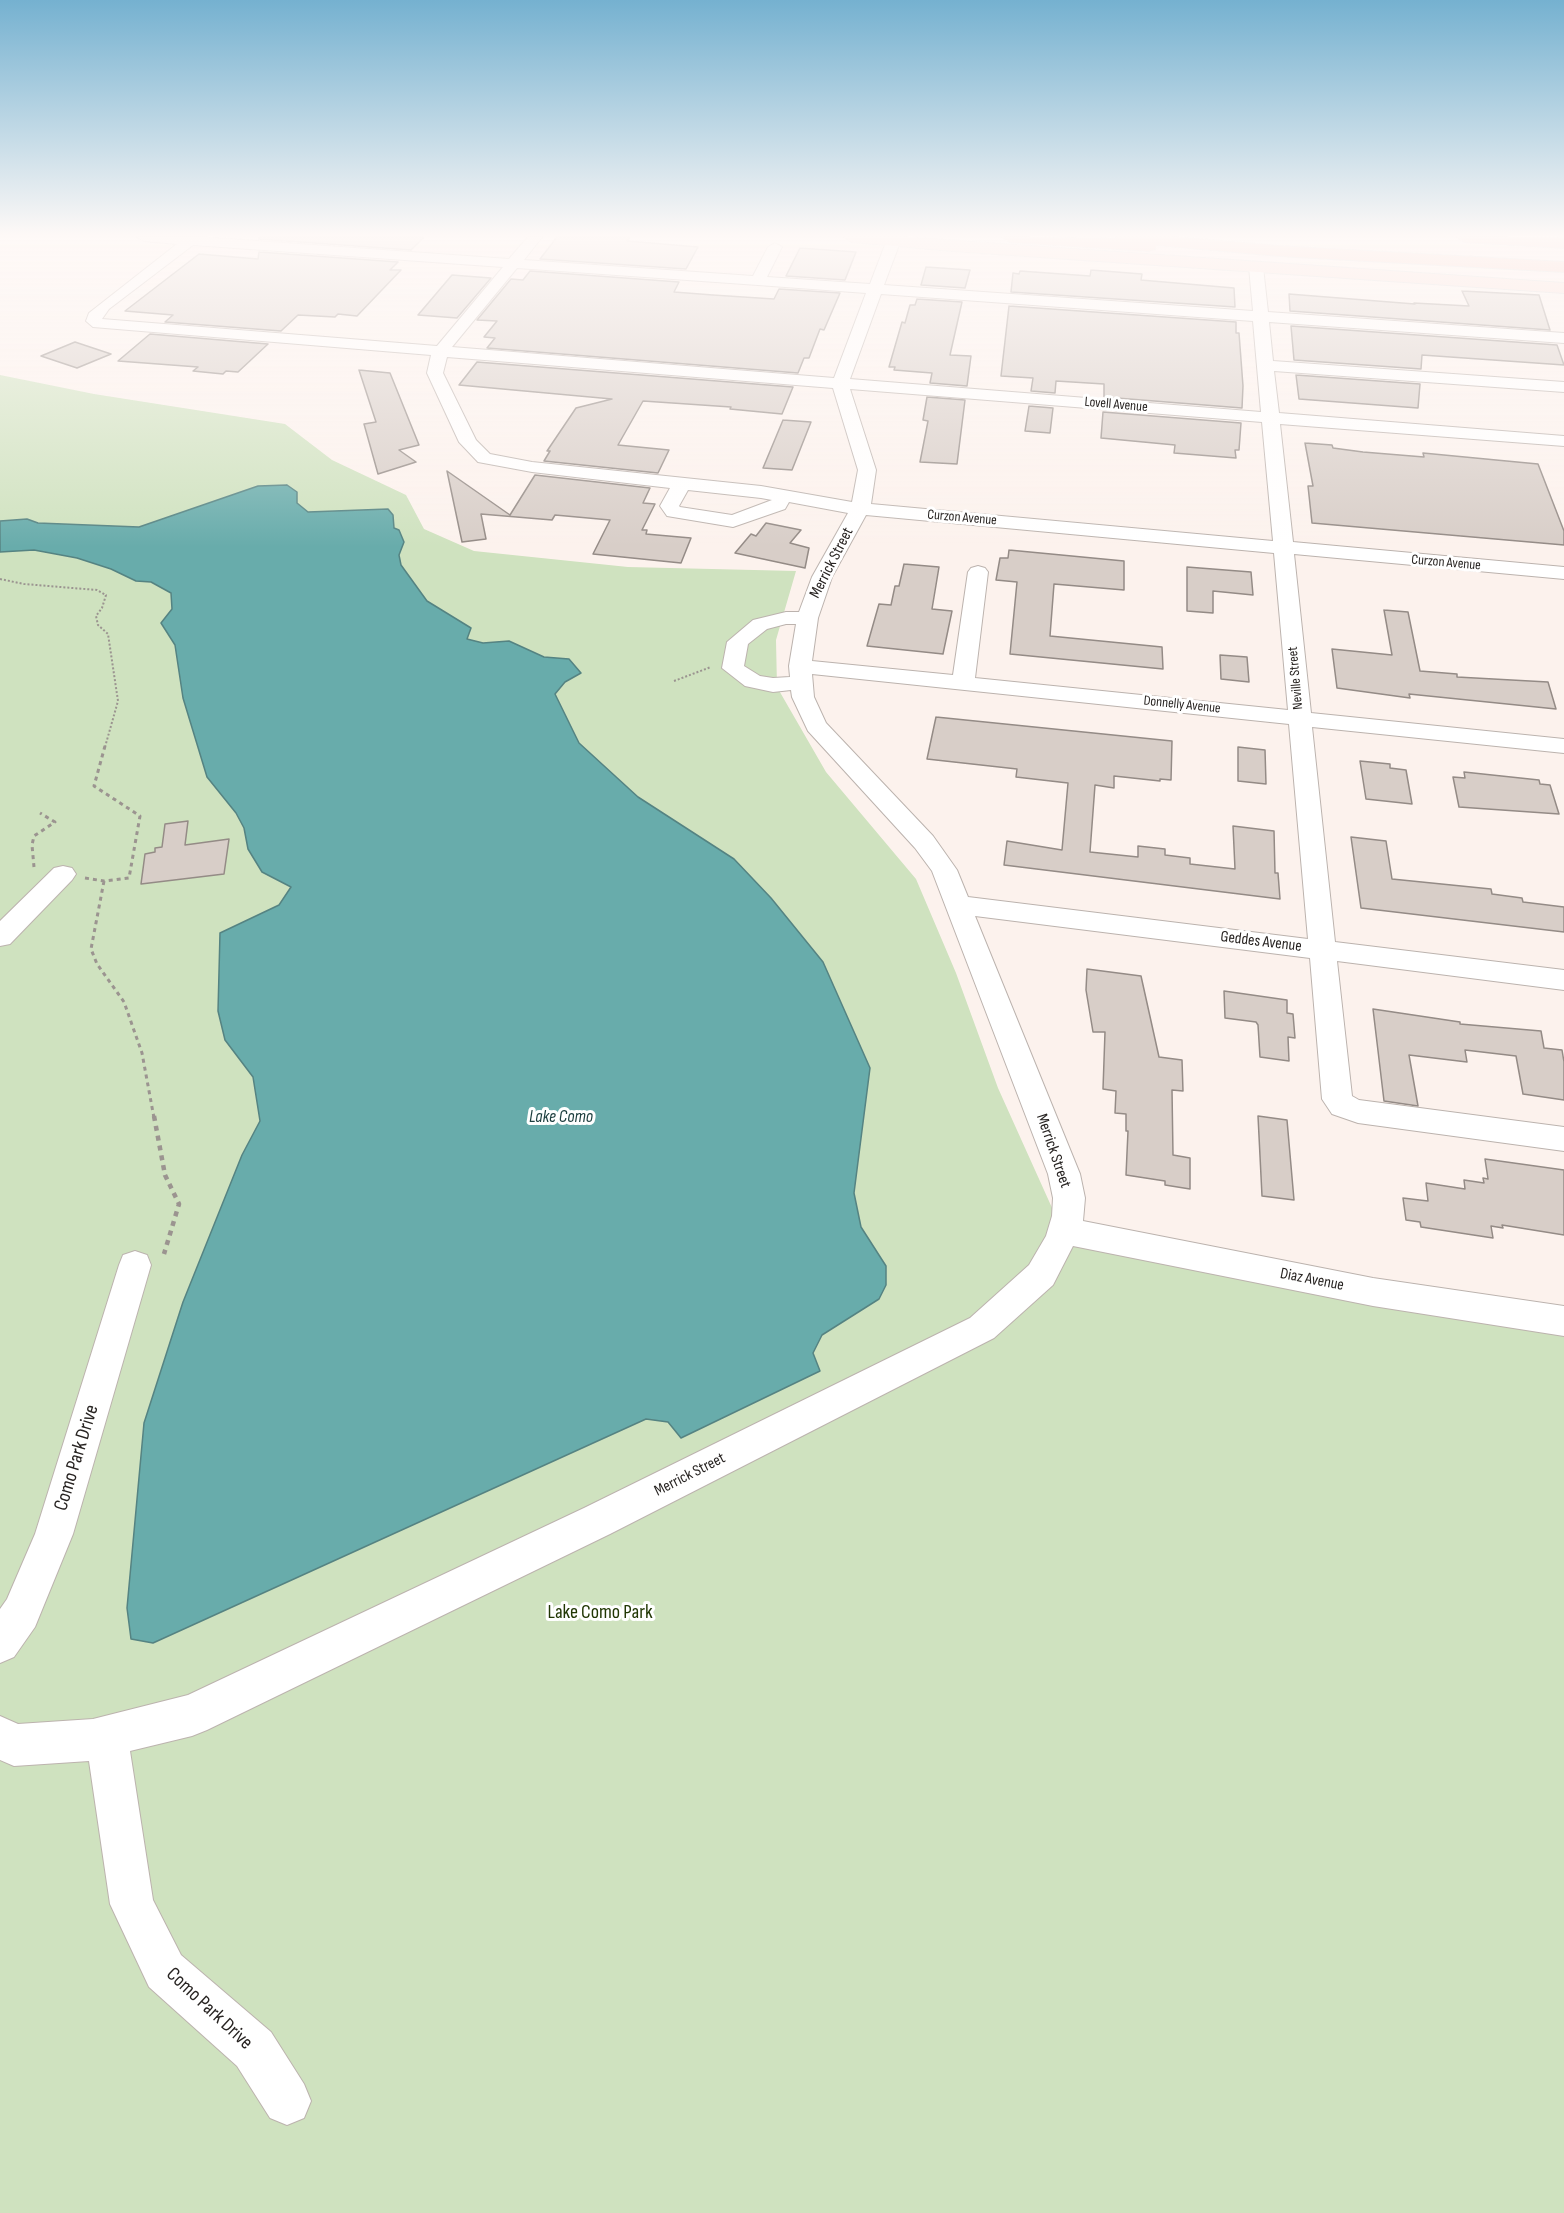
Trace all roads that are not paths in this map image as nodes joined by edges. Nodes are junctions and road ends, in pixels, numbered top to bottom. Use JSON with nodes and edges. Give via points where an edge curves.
{"nodes":[{"id":1,"x":305,"y":340,"type":"edge"},
{"id":2,"x":450,"y":340,"type":"edge"},
{"id":3,"x":856,"y":340,"type":"edge"},
{"id":4,"x":1263,"y":340,"type":"edge"},
{"id":5,"x":441,"y":351,"type":"junction"},
{"id":6,"x":1266,"y":365,"type":"junction"},
{"id":7,"x":840,"y":383,"type":"junction"},
{"id":8,"x":1564,"y":387,"type":"edge"},
{"id":9,"x":1271,"y":417,"type":"junction"},
{"id":10,"x":1564,"y":441,"type":"edge"},
{"id":11,"x":682,"y":484,"type":"junction"},
{"id":12,"x":784,"y":496,"type":"junction"},
{"id":13,"x":860,"y":509,"type":"junction"},
{"id":14,"x":1284,"y":548,"type":"junction"},
{"id":15,"x":978,"y":572,"type":"dead end"},
{"id":16,"x":1564,"y":573,"type":"edge"},
{"id":17,"x":807,"y":618,"type":"junction"},
{"id":18,"x":801,"y":674,"type":"junction"},
{"id":19,"x":963,"y":682,"type":"junction"},
{"id":20,"x":1300,"y":717,"type":"junction"},
{"id":21,"x":1564,"y":746,"type":"edge"},
{"id":22,"x":63,"y":874,"type":"dead end"},
{"id":23,"x":958,"y":905,"type":"junction"},
{"id":24,"x":0,"y":937,"type":"edge"},
{"id":25,"x":1322,"y":950,"type":"junction"},
{"id":26,"x":1564,"y":980,"type":"edge"},
{"id":27,"x":1564,"y":1139,"type":"edge"},
{"id":28,"x":1062,"y":1230,"type":"junction"},
{"id":29,"x":149,"y":1260,"type":"road end"},
{"id":30,"x":1564,"y":1321,"type":"edge"},
{"id":31,"x":0,"y":1643,"type":"edge"},
{"id":32,"x":0,"y":1737,"type":"edge"},
{"id":33,"x":106,"y":1737,"type":"junction"},
{"id":34,"x":287,"y":2101,"type":"dead end"}],
"edges":[{"from":1,"to":5,"type":"street","name":"Lovell Avenue"},
{"from":2,"to":5,"type":"street"},
{"from":3,"to":7,"type":"street"},
{"from":4,"to":6,"type":"street","name":"Neville Street"},
{"from":5,"to":7,"type":"street","name":"Lovell Avenue"},
{"from":5,"to":11,"type":"street","name":"Curzon Avenue","via":[[435,373],[468,442],[484,458]]},
{"from":6,"to":8,"type":"street"},
{"from":6,"to":9,"type":"street","name":"Neville Street"},
{"from":7,"to":9,"type":"street","name":"Lovell Avenue"},
{"from":7,"to":13,"type":"street","name":"Merrick Street","via":[[867,470]]},
{"from":9,"to":10,"type":"street","name":"Lovell Avenue"},
{"from":9,"to":14,"type":"street","name":"Neville Street"},
{"from":11,"to":12,"type":"street","name":"Curzon Avenue"},
{"from":11,"to":12,"type":"street","via":[[669,506],[674,512],[733,521],[778,505]]},
{"from":12,"to":13,"type":"street","name":"Curzon Avenue"},
{"from":13,"to":14,"type":"street","name":"Curzon Avenue"},
{"from":13,"to":17,"type":"street","name":"Merrick Street","via":[[822,577]]},
{"from":14,"to":16,"type":"street","name":"Curzon Avenue"},
{"from":14,"to":20,"type":"street","name":"Neville Street"},
{"from":15,"to":19,"type":"street"},
{"from":17,"to":18,"type":"street","name":"Merrick Street"},
{"from":17,"to":18,"type":"street","via":[[760,624],[738,642],[734,668],[753,681],[773,685]]},
{"from":18,"to":19,"type":"street","name":"Donnelly Avenue"},
{"from":18,"to":23,"type":"street","name":"Merrick Street","via":[[803,697],[816,726],[924,842],[944,870]]},
{"from":19,"to":20,"type":"street","name":"Donnelly Avenue"},
{"from":20,"to":21,"type":"street","name":"Donnelly Avenue"},
{"from":20,"to":25,"type":"street","name":"Neville Street"},
{"from":22,"to":24,"type":"street"},
{"from":23,"to":25,"type":"street","name":"Geddes Avenue"},
{"from":23,"to":28,"type":"street","name":"Merrick Street","via":[[1064,1174],[1069,1198]]},
{"from":25,"to":26,"type":"street","name":"Geddes Avenue"},
{"from":25,"to":27,"type":"street","name":"Neville Street","via":[[1337,1099],[1343,1106]]},
{"from":28,"to":30,"type":"street","name":"Diaz Avenue","via":[[1373,1292]]},
{"from":28,"to":33,"type":"street","name":"Merrick Street","via":[[1041,1275],[982,1328],[597,1521],[192,1715]]},
{"from":29,"to":31,"type":"street","name":"Como Park Drive","via":[[54,1534],[21,1613]]},
{"from":32,"to":33,"type":"street","name":"Merrick Street","via":[[14,1745]]},
{"from":33,"to":34,"type":"street","name":"Como Park Drive","via":[[132,1904],[165,1971],[254,2049]]}]}
